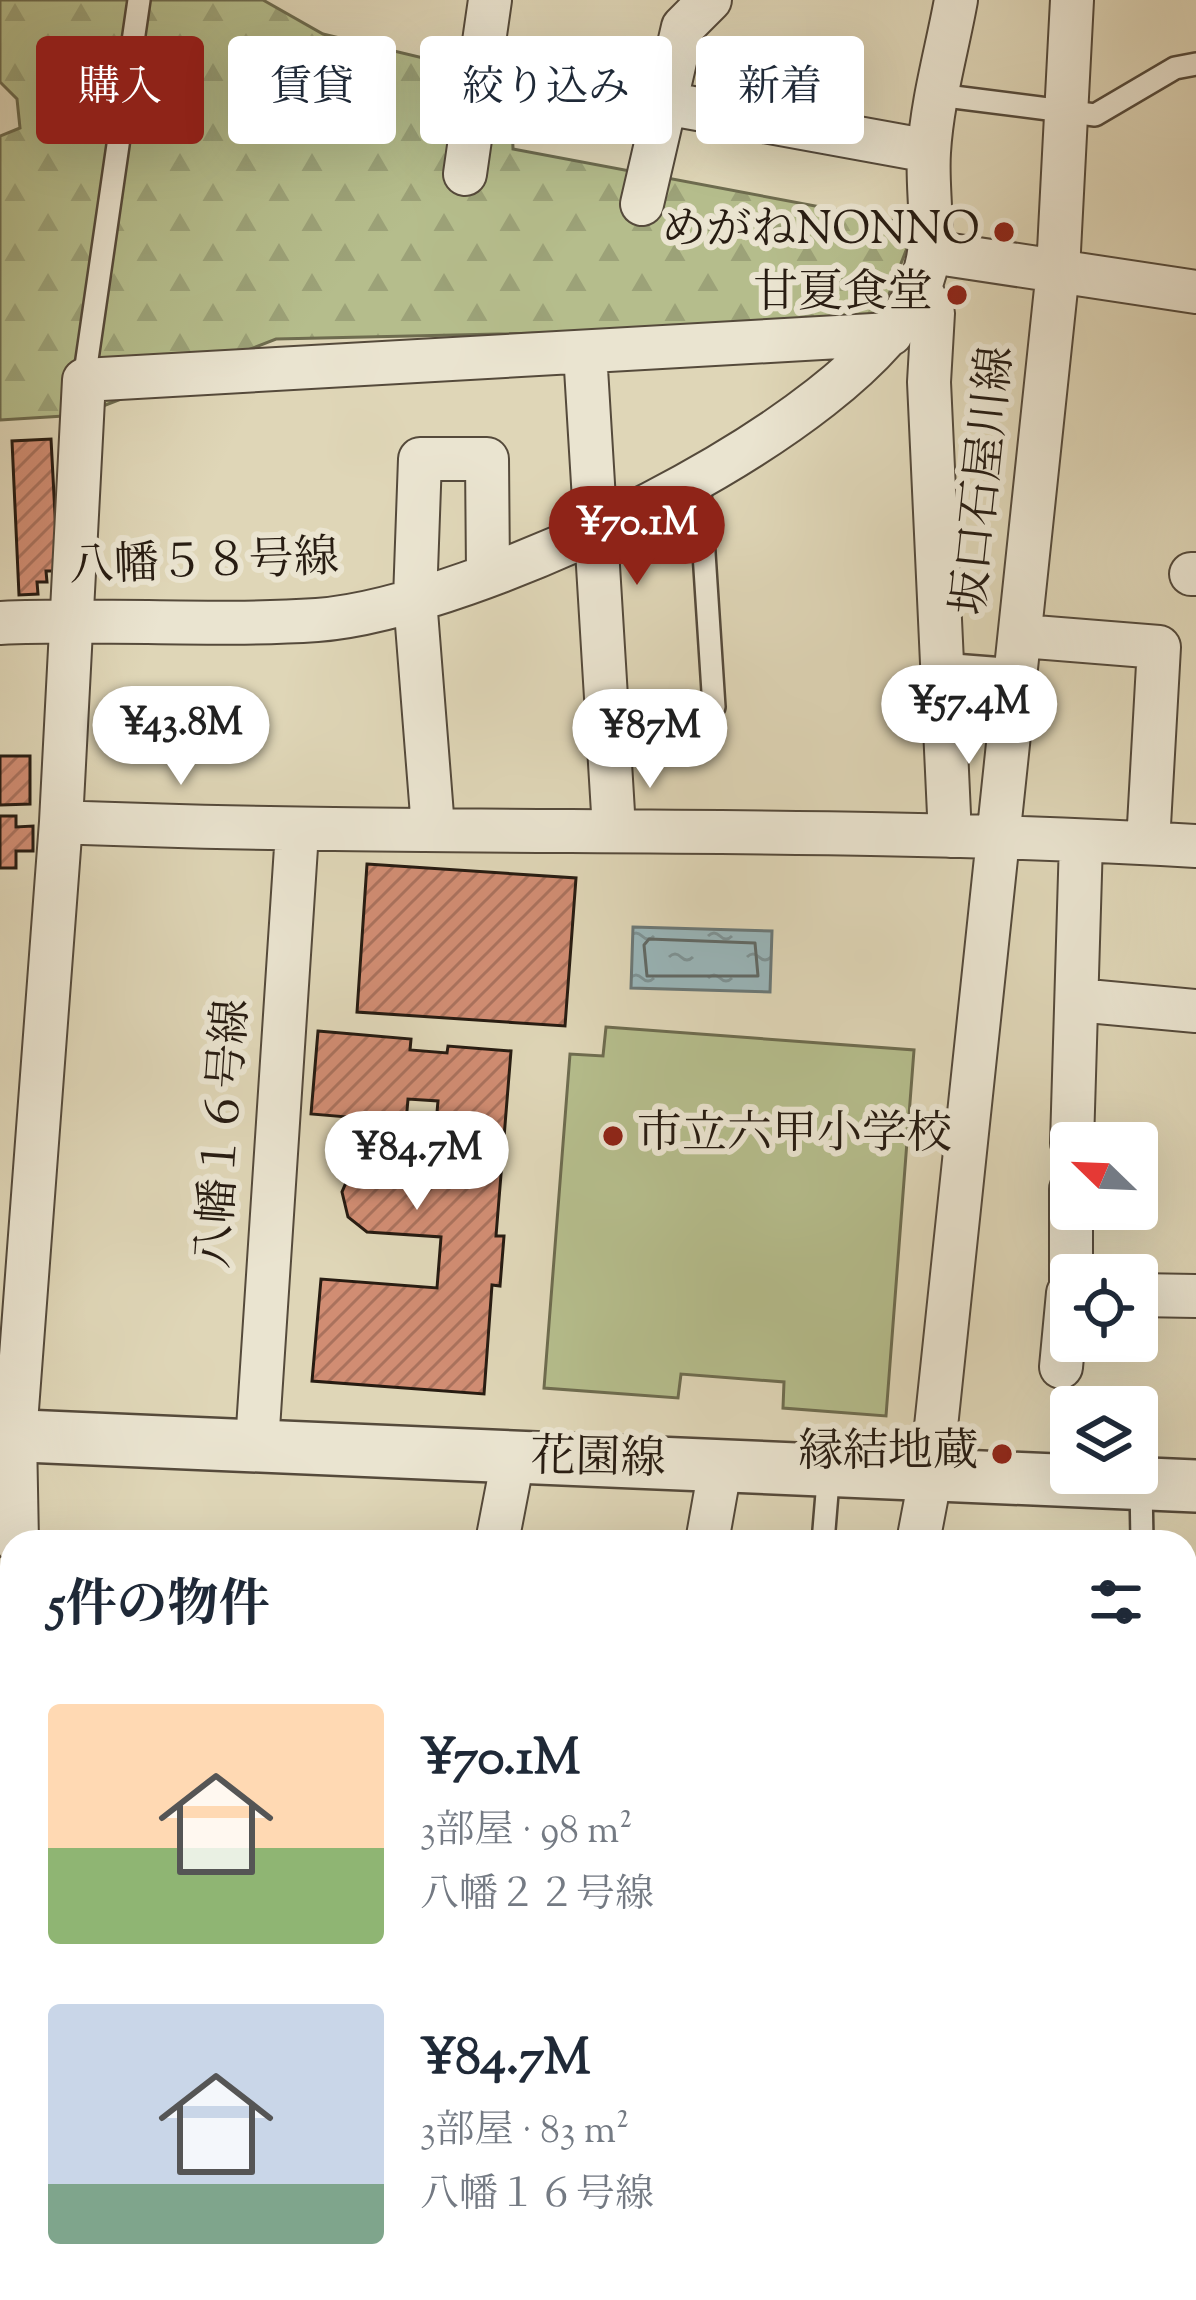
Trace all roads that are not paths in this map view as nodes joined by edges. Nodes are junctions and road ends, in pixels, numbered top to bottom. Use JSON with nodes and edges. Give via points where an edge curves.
{"nodes":[{"id":1,"x":139,"y":0,"type":"edge"},
{"id":2,"x":490,"y":0,"type":"edge"},
{"id":3,"x":710,"y":0,"type":"edge"},
{"id":4,"x":956,"y":0,"type":"edge"},
{"id":5,"x":1072,"y":0,"type":"edge"},
{"id":6,"x":1196,"y":64,"type":"edge"},
{"id":7,"x":672,"y":74,"type":"edge"},
{"id":8,"x":938,"y":94,"type":"junction"},
{"id":9,"x":672,"y":105,"type":"edge"},
{"id":10,"x":1064,"y":112,"type":"junction"},
{"id":11,"x":656,"y":144,"type":"edge"},
{"id":12,"x":929,"y":151,"type":"junction"},
{"id":13,"x":465,"y":174,"type":"dead end"},
{"id":14,"x":642,"y":204,"type":"dead end"},
{"id":15,"x":925,"y":270,"type":"junction"},
{"id":16,"x":1058,"y":270,"type":"junction"},
{"id":17,"x":1196,"y":292,"type":"edge"},
{"id":18,"x":891,"y":334,"type":"junction"},
{"id":19,"x":585,"y":352,"type":"junction"},
{"id":20,"x":84,"y":380,"type":"junction"},
{"id":21,"x":700,"y":476,"type":"junction"},
{"id":22,"x":595,"y":536,"type":"junction"},
{"id":23,"x":488,"y":572,"type":"junction"},
{"id":24,"x":415,"y":599,"type":"junction"},
{"id":25,"x":71,"y":620,"type":"junction"},
{"id":26,"x":0,"y":623,"type":"edge"},
{"id":27,"x":1020,"y":653,"type":"junction"},
{"id":28,"x":941,"y":664,"type":"junction"},
{"id":29,"x":714,"y":707,"type":"dead end"},
{"id":30,"x":61,"y":822,"type":"junction"},
{"id":31,"x":434,"y":828,"type":"junction"},
{"id":32,"x":614,"y":830,"type":"junction"},
{"id":33,"x":297,"y":832,"type":"junction"},
{"id":34,"x":950,"y":836,"type":"junction"},
{"id":35,"x":1002,"y":838,"type":"junction"},
{"id":36,"x":1081,"y":841,"type":"junction"},
{"id":37,"x":1148,"y":843,"type":"junction"},
{"id":38,"x":1196,"y":846,"type":"edge"},
{"id":39,"x":1077,"y":1000,"type":"junction"},
{"id":40,"x":1196,"y":1011,"type":"edge"},
{"id":41,"x":1073,"y":1122,"type":"edge"},
{"id":42,"x":1158,"y":1295,"type":"edge"},
{"id":43,"x":1196,"y":1296,"type":"edge"},
{"id":44,"x":1062,"y":1362,"type":"edge"},
{"id":45,"x":1061,"y":1367,"type":"dead end"},
{"id":46,"x":8,"y":1436,"type":"edge"},
{"id":47,"x":257,"y":1444,"type":"junction"},
{"id":48,"x":513,"y":1460,"type":"junction"},
{"id":49,"x":721,"y":1463,"type":"junction"},
{"id":50,"x":829,"y":1468,"type":"junction"},
{"id":51,"x":931,"y":1474,"type":"junction"},
{"id":52,"x":1050,"y":1480,"type":"edge"},
{"id":53,"x":1158,"y":1485,"type":"edge"},
{"id":54,"x":1196,"y":1486,"type":"edge"},
{"id":55,"x":1141,"y":1494,"type":"edge"},
{"id":56,"x":16,"y":1530,"type":"edge"},
{"id":57,"x":498,"y":1530,"type":"edge"},
{"id":58,"x":709,"y":1530,"type":"edge"},
{"id":59,"x":824,"y":1530,"type":"edge"},
{"id":60,"x":920,"y":1530,"type":"edge"},
{"id":61,"x":1142,"y":1530,"type":"edge"}],
"edges":[{"from":1,"to":20,"type":"lane"},
{"from":2,"to":13,"type":"street"},
{"from":3,"to":7,"type":"street","via":[[683,27]]},
{"from":4,"to":8,"type":"street"},
{"from":5,"to":10,"type":"street","name":"坂口石屋川線"},
{"from":6,"to":10,"type":"lane","via":[[1175,68],[1095,116]]},
{"from":8,"to":10,"type":"lane"},
{"from":8,"to":12,"type":"street"},
{"from":9,"to":12,"type":"street"},
{"from":10,"to":16,"type":"street","name":"坂口石屋川線"},
{"from":11,"to":14,"type":"street"},
{"from":12,"to":15,"type":"street"},
{"from":15,"to":16,"type":"street"},
{"from":15,"to":18,"type":"street","name":"八幡５８号線"},
{"from":15,"to":28,"type":"street","via":[[933,313]]},
{"from":16,"to":17,"type":"street"},
{"from":16,"to":27,"type":"street","name":"坂口石屋川線"},
{"from":18,"to":19,"type":"street"},
{"from":18,"to":21,"type":"street","name":"八幡５８号線","via":[[813,406]]},
{"from":19,"to":20,"type":"street"},
{"from":19,"to":22,"type":"street"},
{"from":20,"to":25,"type":"street"},
{"from":21,"to":22,"type":"street","name":"八幡５８号線"},
{"from":21,"to":29,"type":"lane"},
{"from":22,"to":23,"type":"street","name":"八幡５８号線"},
{"from":22,"to":32,"type":"street"},
{"from":23,"to":24,"type":"street","name":"八幡５８号線"},
{"from":23,"to":24,"type":"street","via":[[487,459],[420,459]]},
{"from":24,"to":25,"type":"street","name":"八幡５８号線","via":[[320,620]]},
{"from":24,"to":31,"type":"street"},
{"from":25,"to":26,"type":"street","name":"八幡５８号線"},
{"from":25,"to":30,"type":"street"},
{"from":27,"to":28,"type":"lane"},
{"from":27,"to":35,"type":"street","name":"坂口石屋川線"},
{"from":27,"to":37,"type":"street","via":[[1159,647]]},
{"from":28,"to":34,"type":"street"},
{"from":30,"to":33,"type":"street"},
{"from":30,"to":46,"type":"street"},
{"from":31,"to":32,"type":"street"},
{"from":31,"to":33,"type":"street"},
{"from":32,"to":34,"type":"street"},
{"from":33,"to":47,"type":"street","name":"八幡１６号線"},
{"from":34,"to":35,"type":"street"},
{"from":35,"to":36,"type":"street"},
{"from":35,"to":51,"type":"street","name":"坂口石屋川線"},
{"from":36,"to":37,"type":"street"},
{"from":36,"to":39,"type":"street"},
{"from":37,"to":38,"type":"street"},
{"from":39,"to":40,"type":"street"},
{"from":39,"to":41,"type":"street"},
{"from":42,"to":43,"type":"street"},
{"from":44,"to":45,"type":"street"},
{"from":46,"to":47,"type":"street","name":"花園線"},
{"from":46,"to":56,"type":"street"},
{"from":47,"to":48,"type":"street","name":"花園線"},
{"from":48,"to":49,"type":"street","name":"花園線"},
{"from":48,"to":57,"type":"street"},
{"from":49,"to":50,"type":"street","name":"花園線"},
{"from":49,"to":58,"type":"street"},
{"from":50,"to":51,"type":"street","name":"花園線"},
{"from":50,"to":59,"type":"lane"},
{"from":51,"to":52,"type":"street","name":"花園線"},
{"from":51,"to":60,"type":"street","name":"坂口石屋川線"},
{"from":53,"to":54,"type":"street","name":"花園線"},
{"from":55,"to":61,"type":"lane"}]}
